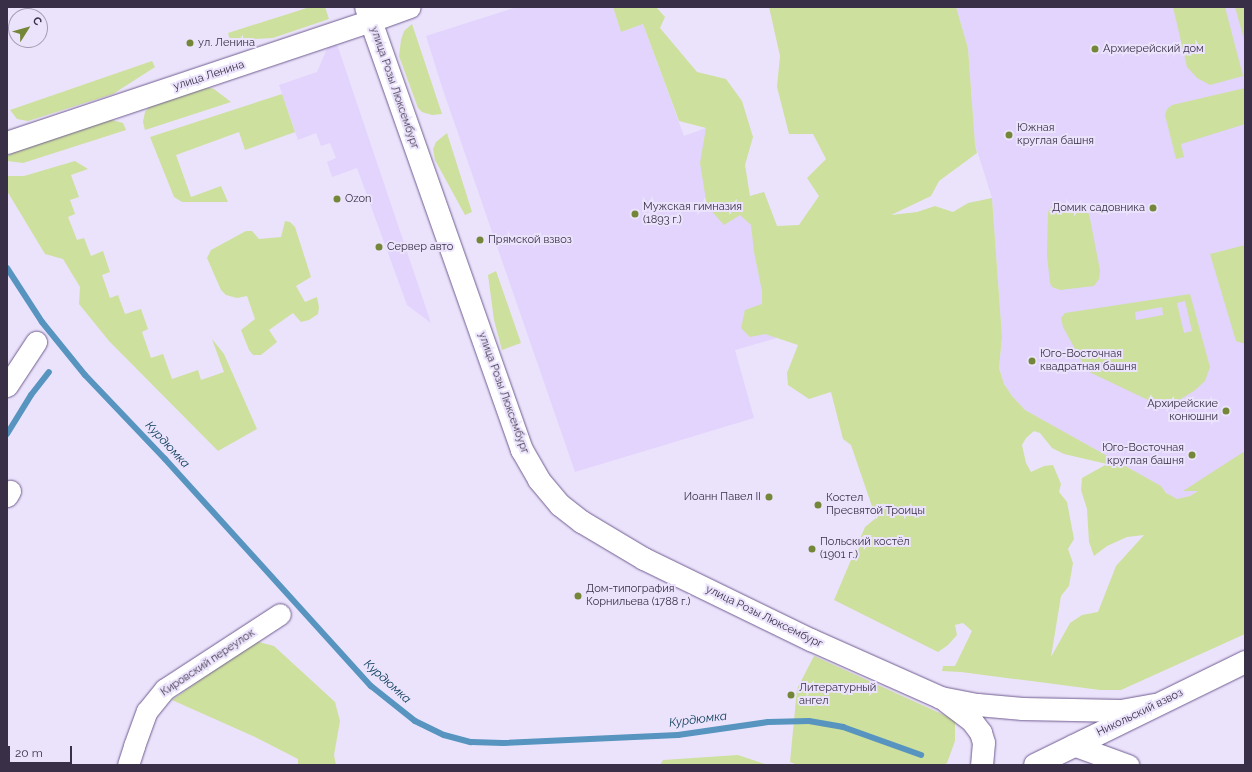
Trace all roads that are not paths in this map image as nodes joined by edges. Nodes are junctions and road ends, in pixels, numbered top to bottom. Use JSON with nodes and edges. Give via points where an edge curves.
{"nodes":[{"id":1,"x":410,"y":7,"type":"edge"},
{"id":2,"x":368,"y":14,"type":"edge"},
{"id":3,"x":7,"y":143,"type":"edge"},
{"id":4,"x":36,"y":342,"type":"dead end"},
{"id":5,"x":7,"y":386,"type":"edge"},
{"id":6,"x":280,"y":614,"type":"dead end"},
{"id":7,"x":1245,"y":662,"type":"edge"},
{"id":8,"x":941,"y":698,"type":"junction"},
{"id":9,"x":1154,"y":705,"type":"junction"},
{"id":10,"x":1073,"y":745,"type":"junction"},
{"id":11,"x":128,"y":765,"type":"edge"},
{"id":12,"x":982,"y":765,"type":"edge"},
{"id":13,"x":1035,"y":765,"type":"edge"},
{"id":14,"x":1128,"y":765,"type":"edge"}],
"edges":[{"from":1,"to":2,"type":"street","name":"улица Ленина"},
{"from":2,"to":3,"type":"main road","name":"улица Ленина"},
{"from":2,"to":8,"type":"main road","name":"улица Розы Люксембург","via":[[496,380],[522,450],[539,480],[560,505],[582,522],[644,559],[811,640]]},
{"from":4,"to":5,"type":"street"},
{"from":6,"to":11,"type":"street","name":"Кировский переулок","via":[[165,689],[147,711]]},
{"from":7,"to":9,"type":"main road","name":"Никольский взвоз"},
{"from":8,"to":9,"type":"main road","name":"улица Розы Люксембург","via":[[1030,710],[1121,711]]},
{"from":8,"to":12,"type":"main road","via":[[964,713],[981,733],[984,743]]},
{"from":9,"to":10,"type":"main road","name":"Никольский взвоз"},
{"from":10,"to":13,"type":"main road","name":"Никольский взвоз"},
{"from":10,"to":14,"type":"street"}]}
